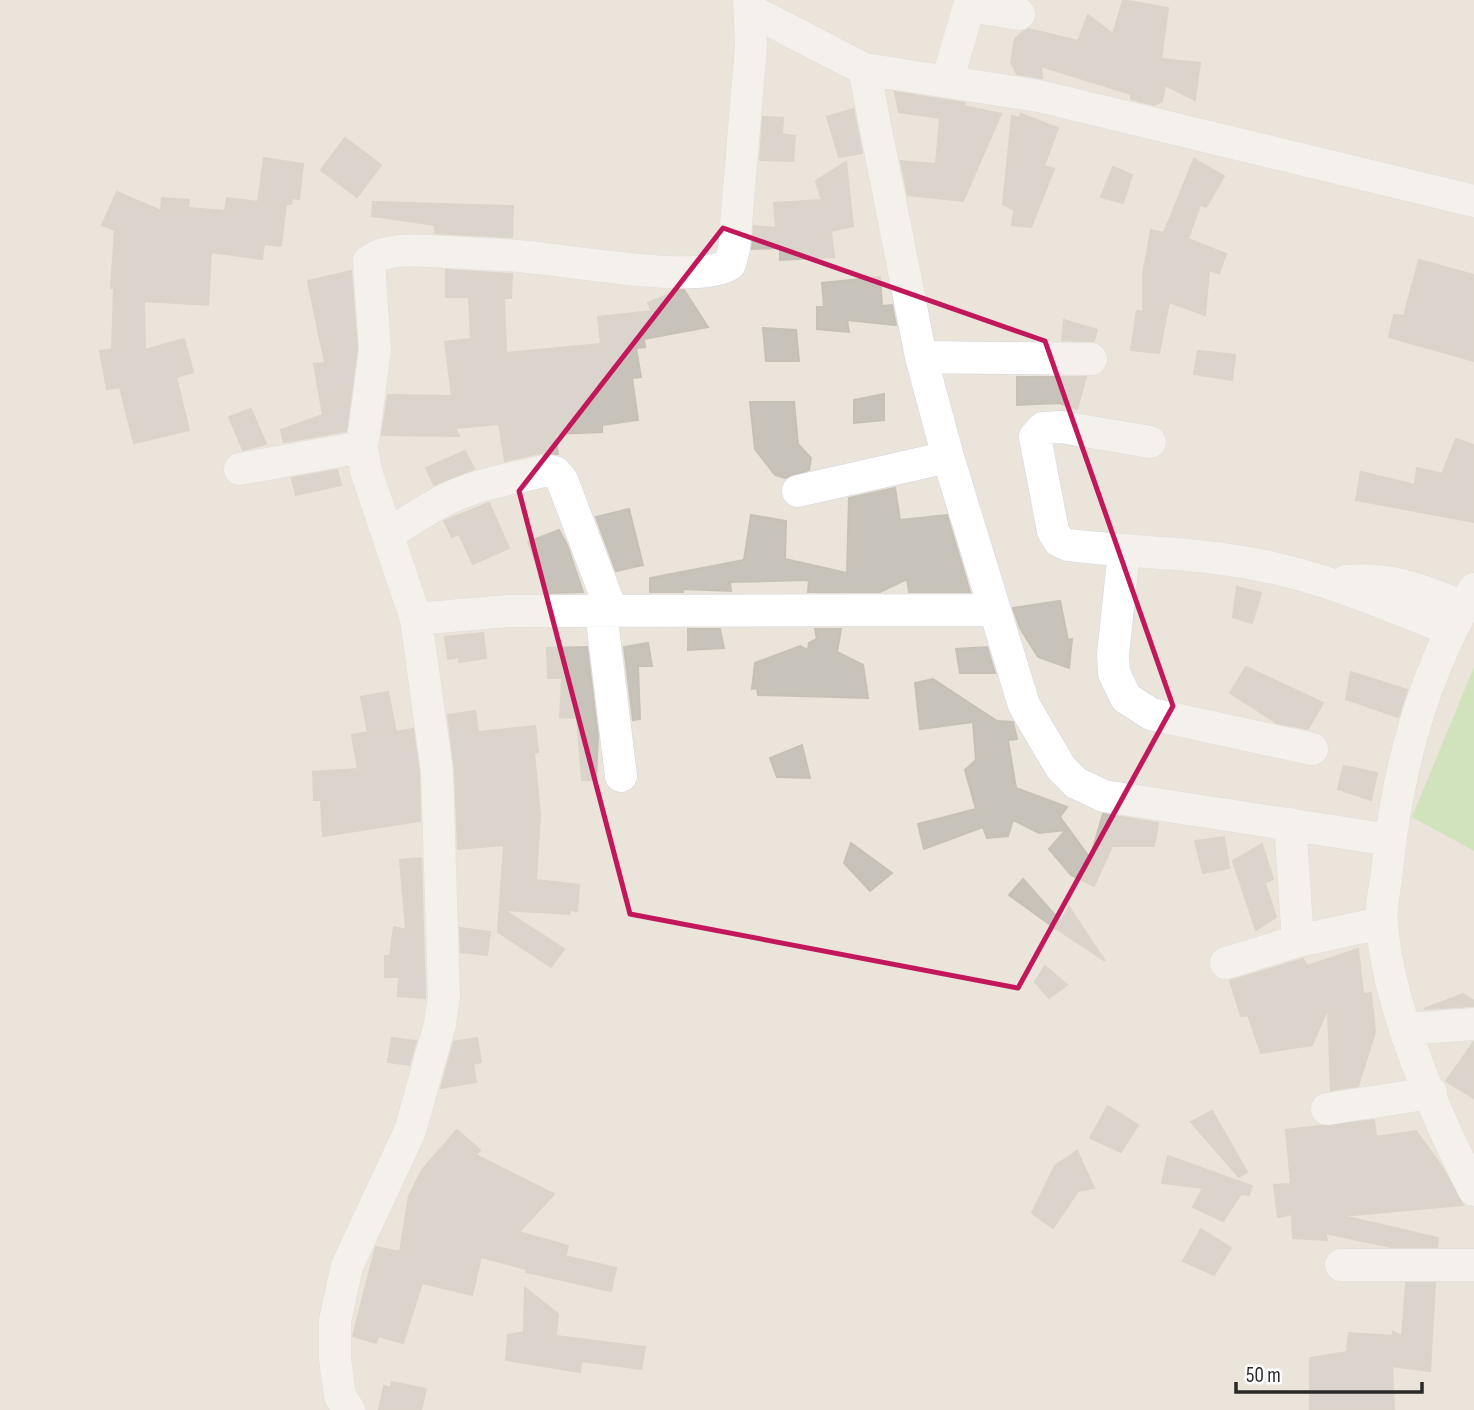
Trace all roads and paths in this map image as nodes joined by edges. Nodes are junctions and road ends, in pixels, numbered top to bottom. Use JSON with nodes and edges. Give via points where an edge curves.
{"nodes":[{"id":1,"x":751,"y":5,"type":"edge"},
{"id":2,"x":1019,"y":14,"type":"dead end"},
{"id":3,"x":864,"y":69,"type":"junction"},
{"id":4,"x":947,"y":82,"type":"junction"},
{"id":5,"x":1474,"y":201,"type":"edge"},
{"id":6,"x":920,"y":357,"type":"junction"},
{"id":7,"x":1091,"y":359,"type":"dead end"},
{"id":8,"x":1150,"y":442,"type":"dead end"},
{"id":9,"x":362,"y":447,"type":"junction"},
{"id":10,"x":948,"y":457,"type":"junction"},
{"id":11,"x":240,"y":469,"type":"dead end"},
{"id":12,"x":798,"y":491,"type":"dead end"},
{"id":13,"x":389,"y":534,"type":"junction"},
{"id":14,"x":1124,"y":552,"type":"junction"},
{"id":15,"x":1463,"y":608,"type":"edge"},
{"id":16,"x":993,"y":610,"type":"junction"},
{"id":17,"x":606,"y":612,"type":"junction"},
{"id":18,"x":416,"y":620,"type":"junction"},
{"id":19,"x":1312,"y":749,"type":"dead end"},
{"id":20,"x":621,"y":776,"type":"dead end"},
{"id":21,"x":1290,"y":824,"type":"junction"},
{"id":22,"x":1390,"y":840,"type":"junction"},
{"id":23,"x":1381,"y":923,"type":"junction"},
{"id":24,"x":1298,"y":941,"type":"junction"},
{"id":25,"x":1226,"y":963,"type":"dead end"},
{"id":26,"x":1474,"y":1024,"type":"edge"},
{"id":27,"x":1407,"y":1029,"type":"junction"},
{"id":28,"x":1431,"y":1093,"type":"junction"},
{"id":29,"x":1327,"y":1109,"type":"dead end"},
{"id":30,"x":1463,"y":1139,"type":"edge"},
{"id":31,"x":1474,"y":1190,"type":"edge"},
{"id":32,"x":1341,"y":1265,"type":"dead end"},
{"id":33,"x":1474,"y":1265,"type":"edge"},
{"id":34,"x":349,"y":1410,"type":"edge"}],
"edges":[{"from":1,"to":3,"type":"street"},
{"from":1,"to":9,"type":"street","via":[[745,126],[730,264],[724,269],[687,273],[527,256],[422,251],[379,254],[368,265],[375,350]]},
{"from":2,"to":4,"type":"street","via":[[969,6]]},
{"from":3,"to":4,"type":"street"},
{"from":3,"to":6,"type":"street"},
{"from":4,"to":5,"type":"street","via":[[1039,96]]},
{"from":6,"to":7,"type":"street"},
{"from":6,"to":10,"type":"street"},
{"from":8,"to":14,"type":"street","via":[[1061,427],[1043,428],[1035,437],[1053,531],[1059,541]]},
{"from":9,"to":11,"type":"street"},
{"from":9,"to":13,"type":"street"},
{"from":10,"to":12,"type":"street"},
{"from":10,"to":16,"type":"street"},
{"from":13,"to":17,"type":"street","via":[[460,491],[555,471],[562,480]]},
{"from":13,"to":18,"type":"street"},
{"from":14,"to":15,"type":"street","via":[[1214,557],[1330,582],[1391,581]]},
{"from":14,"to":19,"type":"street","via":[[1113,653],[1114,673],[1126,698],[1151,714]]},
{"from":15,"to":22,"type":"street","via":[[1416,717]]},
{"from":16,"to":17,"type":"street"},
{"from":16,"to":21,"type":"street","via":[[1024,705],[1061,768],[1076,783],[1104,796]]},
{"from":17,"to":18,"type":"street","via":[[507,611]]},
{"from":17,"to":20,"type":"street"},
{"from":18,"to":34,"type":"street","via":[[437,771],[444,996],[410,1131],[358,1240],[341,1293],[335,1359],[340,1396]]},
{"from":21,"to":22,"type":"street"},
{"from":21,"to":24,"type":"street"},
{"from":22,"to":23,"type":"street"},
{"from":23,"to":24,"type":"street"},
{"from":23,"to":27,"type":"street","via":[[1396,1000]]},
{"from":24,"to":25,"type":"street"},
{"from":26,"to":27,"type":"street"},
{"from":27,"to":28,"type":"street"},
{"from":28,"to":29,"type":"street"},
{"from":28,"to":30,"type":"street"},
{"from":30,"to":31,"type":"street"},
{"from":32,"to":33,"type":"street"}]}
